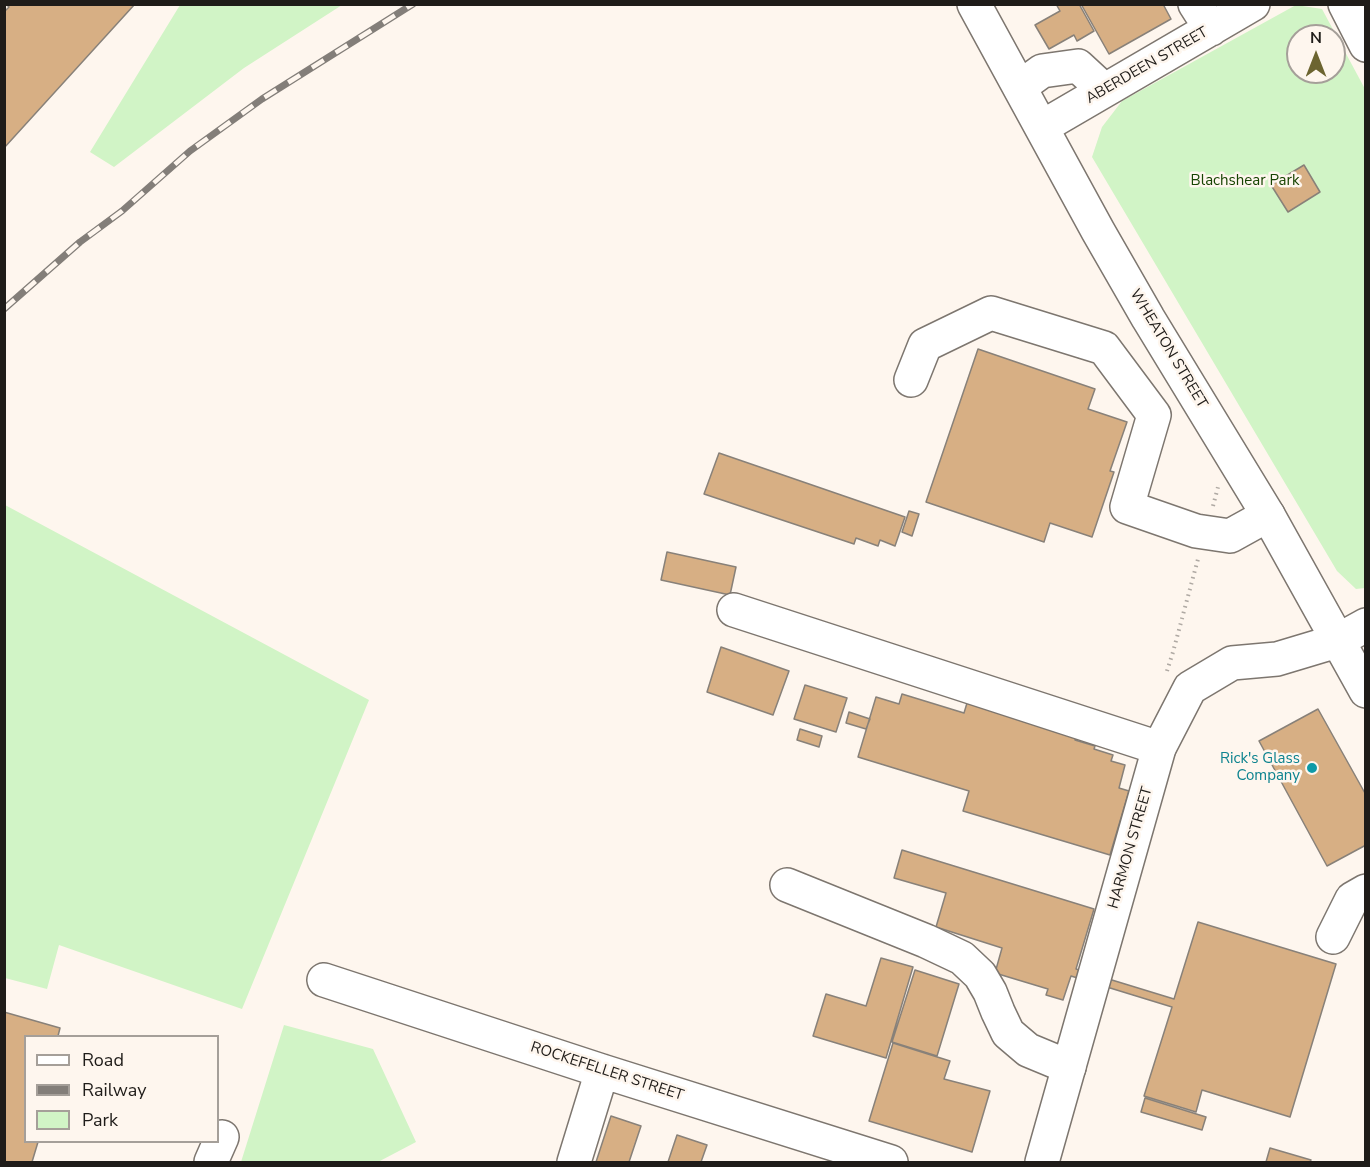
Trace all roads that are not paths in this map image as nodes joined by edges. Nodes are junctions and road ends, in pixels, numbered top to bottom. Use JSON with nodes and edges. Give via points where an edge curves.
{"nodes":[{"id":1,"x":974,"y":4,"type":"edge"},
{"id":2,"x":1253,"y":4,"type":"edge"},
{"id":3,"x":1345,"y":4,"type":"edge"},
{"id":4,"x":1203,"y":17,"type":"edge"},
{"id":5,"x":1365,"y":45,"type":"edge"},
{"id":6,"x":1020,"y":87,"type":"junction"},
{"id":7,"x":1104,"y":90,"type":"junction"},
{"id":8,"x":1042,"y":127,"type":"junction"},
{"id":9,"x":911,"y":380,"type":"dead end"},
{"id":10,"x":1195,"y":396,"type":"junction"},
{"id":11,"x":1154,"y":415,"type":"junction"},
{"id":12,"x":1268,"y":515,"type":"junction"},
{"id":13,"x":734,"y":610,"type":"dead end"},
{"id":14,"x":1365,"y":625,"type":"edge"},
{"id":15,"x":1337,"y":641,"type":"junction"},
{"id":16,"x":1365,"y":691,"type":"edge"},
{"id":17,"x":1160,"y":748,"type":"junction"},
{"id":18,"x":787,"y":885,"type":"dead end"},
{"id":19,"x":1365,"y":891,"type":"edge"},
{"id":20,"x":1333,"y":938,"type":"dead end"},
{"id":21,"x":324,"y":980,"type":"dead end"},
{"id":22,"x":1069,"y":1067,"type":"junction"},
{"id":23,"x":602,"y":1071,"type":"junction"},
{"id":24,"x":574,"y":1162,"type":"edge"},
{"id":25,"x":891,"y":1162,"type":"edge"},
{"id":26,"x":1042,"y":1162,"type":"edge"}],
"edges":[{"from":1,"to":6,"type":"main road","name":"WHEATON STREET"},
{"from":2,"to":4,"type":"main road","name":"ABERDEEN STREET"},
{"from":3,"to":5,"type":"main road"},
{"from":4,"to":7,"type":"main road","name":"ABERDEEN STREET"},
{"from":6,"to":7,"type":"main road","via":[[1042,71],[1078,66]]},
{"from":6,"to":8,"type":"main road","name":"WHEATON STREET"},
{"from":7,"to":8,"type":"main road","name":"ABERDEEN STREET"},
{"from":8,"to":10,"type":"main road","name":"WHEATON STREET"},
{"from":9,"to":11,"type":"main road","via":[[925,345],[991,313],[1104,348]]},
{"from":10,"to":11,"type":"main road"},
{"from":10,"to":12,"type":"main road","name":"WHEATON STREET"},
{"from":11,"to":12,"type":"main road","via":[[1127,507],[1196,531],[1230,536]]},
{"from":12,"to":15,"type":"main road","name":"WHEATON STREET"},
{"from":13,"to":17,"type":"main road"},
{"from":14,"to":15,"type":"main road","name":"HARMON STREET"},
{"from":15,"to":16,"type":"main road","name":"WHEATON STREET"},
{"from":15,"to":17,"type":"main road","name":"HARMON STREET","via":[[1277,658],[1232,663],[1190,688]]},
{"from":17,"to":22,"type":"main road","name":"HARMON STREET"},
{"from":18,"to":22,"type":"main road","via":[[963,958],[980,975],[1008,1033],[1028,1050]]},
{"from":19,"to":20,"type":"main road","via":[[1352,899]]},
{"from":21,"to":23,"type":"main road","name":"ROCKEFELLER STREET"},
{"from":22,"to":26,"type":"main road","name":"HARMON STREET"},
{"from":23,"to":24,"type":"main road"},
{"from":23,"to":25,"type":"main road","name":"ROCKEFELLER STREET"}]}
